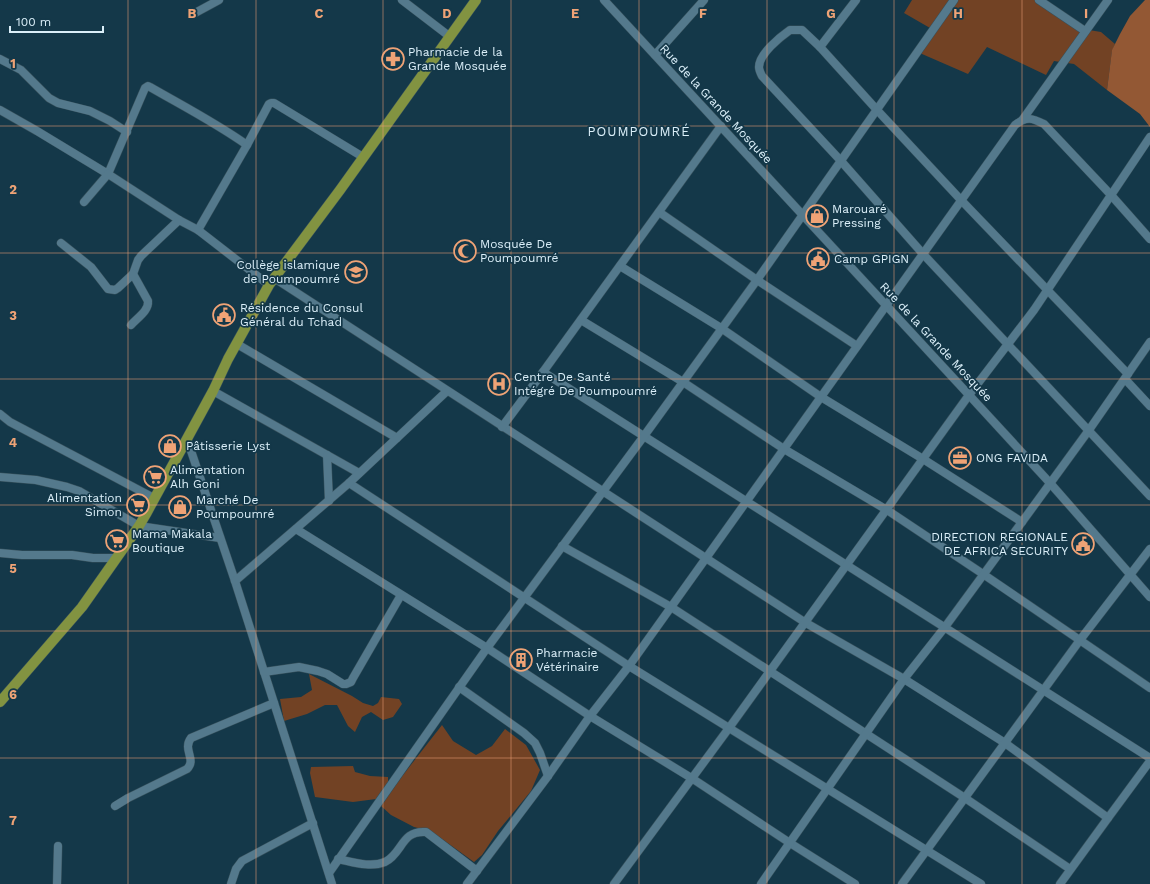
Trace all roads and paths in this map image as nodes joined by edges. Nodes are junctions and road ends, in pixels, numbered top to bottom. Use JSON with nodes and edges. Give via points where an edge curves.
{"nodes":[{"id":1,"x":219,"y":0,"type":"edge"},
{"id":2,"x":402,"y":0,"type":"edge"},
{"id":3,"x":476,"y":0,"type":"edge"},
{"id":4,"x":604,"y":0,"type":"edge"},
{"id":5,"x":704,"y":0,"type":"edge"},
{"id":6,"x":856,"y":0,"type":"edge"},
{"id":7,"x":954,"y":0,"type":"edge"},
{"id":8,"x":1039,"y":0,"type":"edge"},
{"id":9,"x":1108,"y":0,"type":"edge"},
{"id":10,"x":195,"y":13,"type":"dead end"},
{"id":11,"x":1085,"y":31,"type":"junction"},
{"id":12,"x":449,"y":36,"type":"junction"},
{"id":13,"x":820,"y":47,"type":"junction"},
{"id":14,"x":655,"y":55,"type":"junction"},
{"id":15,"x":0,"y":59,"type":"edge"},
{"id":16,"x":0,"y":110,"type":"edge"},
{"id":17,"x":877,"y":110,"type":"junction"},
{"id":18,"x":1023,"y":119,"type":"junction"},
{"id":19,"x":721,"y":126,"type":"junction"},
{"id":20,"x":127,"y":132,"type":"junction"},
{"id":21,"x":1150,"y":137,"type":"edge"},
{"id":22,"x":247,"y":144,"type":"junction"},
{"id":23,"x":363,"y":156,"type":"junction"},
{"id":24,"x":841,"y":161,"type":"junction"},
{"id":25,"x":108,"y":174,"type":"junction"},
{"id":26,"x":1111,"y":195,"type":"junction"},
{"id":27,"x":961,"y":200,"type":"junction"},
{"id":28,"x":84,"y":202,"type":"dead end"},
{"id":29,"x":659,"y":212,"type":"junction"},
{"id":30,"x":803,"y":216,"type":"junction"},
{"id":31,"x":179,"y":220,"type":"junction"},
{"id":32,"x":198,"y":230,"type":"junction"},
{"id":33,"x":1150,"y":239,"type":"edge"},
{"id":34,"x":61,"y":243,"type":"dead end"},
{"id":35,"x":923,"y":254,"type":"junction"},
{"id":36,"x":620,"y":266,"type":"junction"},
{"id":37,"x":133,"y":274,"type":"junction"},
{"id":38,"x":757,"y":280,"type":"junction"},
{"id":39,"x":271,"y":281,"type":"junction"},
{"id":40,"x":1047,"y":290,"type":"junction"},
{"id":41,"x":886,"y":305,"type":"junction"},
{"id":42,"x":581,"y":320,"type":"junction"},
{"id":43,"x":131,"y":324,"type":"dead end"},
{"id":44,"x":721,"y":328,"type":"junction"},
{"id":45,"x":1150,"y":342,"type":"edge"},
{"id":46,"x":237,"y":344,"type":"junction"},
{"id":47,"x":1009,"y":344,"type":"junction"},
{"id":48,"x":857,"y":346,"type":"junction"},
{"id":49,"x":543,"y":372,"type":"junction"},
{"id":50,"x":1126,"y":376,"type":"junction"},
{"id":51,"x":683,"y":382,"type":"junction"},
{"id":52,"x":213,"y":391,"type":"junction"},
{"id":53,"x":447,"y":391,"type":"junction"},
{"id":54,"x":969,"y":395,"type":"junction"},
{"id":55,"x":821,"y":397,"type":"junction"},
{"id":56,"x":1150,"y":406,"type":"edge"},
{"id":57,"x":0,"y":414,"type":"edge"},
{"id":58,"x":502,"y":427,"type":"junction"},
{"id":59,"x":1089,"y":430,"type":"junction"},
{"id":60,"x":644,"y":436,"type":"junction"},
{"id":61,"x":397,"y":438,"type":"junction"},
{"id":62,"x":187,"y":439,"type":"junction"},
{"id":63,"x":784,"y":449,"type":"junction"},
{"id":64,"x":327,"y":455,"type":"junction"},
{"id":65,"x":922,"y":459,"type":"junction"},
{"id":66,"x":359,"y":473,"type":"junction"},
{"id":67,"x":0,"y":477,"type":"edge"},
{"id":68,"x":349,"y":483,"type":"junction"},
{"id":69,"x":1050,"y":483,"type":"junction"},
{"id":70,"x":602,"y":491,"type":"junction"},
{"id":71,"x":1150,"y":496,"type":"edge"},
{"id":72,"x":154,"y":498,"type":"junction"},
{"id":73,"x":329,"y":501,"type":"junction"},
{"id":74,"x":746,"y":501,"type":"junction"},
{"id":75,"x":887,"y":510,"type":"junction"},
{"id":76,"x":1022,"y":522,"type":"junction"},
{"id":77,"x":139,"y":526,"type":"junction"},
{"id":78,"x":296,"y":529,"type":"junction"},
{"id":79,"x":220,"y":538,"type":"junction"},
{"id":80,"x":562,"y":546,"type":"junction"},
{"id":81,"x":1150,"y":549,"type":"edge"},
{"id":82,"x":0,"y":553,"type":"edge"},
{"id":83,"x":116,"y":558,"type":"junction"},
{"id":84,"x":706,"y":558,"type":"junction"},
{"id":85,"x":847,"y":565,"type":"junction"},
{"id":86,"x":983,"y":574,"type":"junction"},
{"id":87,"x":1130,"y":575,"type":"junction"},
{"id":88,"x":235,"y":581,"type":"junction"},
{"id":89,"x":401,"y":595,"type":"junction"},
{"id":90,"x":525,"y":597,"type":"junction"},
{"id":91,"x":1150,"y":597,"type":"edge"},
{"id":92,"x":671,"y":607,"type":"junction"},
{"id":93,"x":806,"y":623,"type":"junction"},
{"id":94,"x":944,"y":628,"type":"junction"},
{"id":95,"x":1080,"y":640,"type":"junction"},
{"id":96,"x":487,"y":648,"type":"junction"},
{"id":97,"x":629,"y":666,"type":"junction"},
{"id":98,"x":264,"y":672,"type":"junction"},
{"id":99,"x":770,"y":672,"type":"junction"},
{"id":100,"x":904,"y":679,"type":"junction"},
{"id":101,"x":460,"y":687,"type":"junction"},
{"id":102,"x":1150,"y":688,"type":"edge"},
{"id":103,"x":1044,"y":690,"type":"junction"},
{"id":104,"x":0,"y":702,"type":"edge"},
{"id":105,"x":274,"y":703,"type":"junction"},
{"id":106,"x":590,"y":716,"type":"junction"},
{"id":107,"x":729,"y":728,"type":"junction"},
{"id":108,"x":866,"y":734,"type":"junction"},
{"id":109,"x":1005,"y":743,"type":"junction"},
{"id":110,"x":1150,"y":758,"type":"edge"},
{"id":111,"x":1150,"y":762,"type":"edge"},
{"id":112,"x":548,"y":776,"type":"junction"},
{"id":113,"x":693,"y":778,"type":"junction"},
{"id":114,"x":828,"y":790,"type":"junction"},
{"id":115,"x":965,"y":798,"type":"junction"},
{"id":116,"x":115,"y":806,"type":"dead end"},
{"id":117,"x":1108,"y":818,"type":"junction"},
{"id":118,"x":313,"y":823,"type":"junction"},
{"id":119,"x":790,"y":843,"type":"junction"},
{"id":120,"x":58,"y":846,"type":"dead end"},
{"id":121,"x":926,"y":851,"type":"junction"},
{"id":122,"x":338,"y":859,"type":"junction"},
{"id":123,"x":1070,"y":869,"type":"junction"},
{"id":124,"x":477,"y":871,"type":"junction"},
{"id":125,"x":329,"y":873,"type":"junction"},
{"id":126,"x":57,"y":884,"type":"edge"},
{"id":127,"x":230,"y":884,"type":"edge"},
{"id":128,"x":332,"y":884,"type":"edge"},
{"id":129,"x":467,"y":884,"type":"edge"},
{"id":130,"x":614,"y":884,"type":"edge"},
{"id":131,"x":761,"y":884,"type":"edge"},
{"id":132,"x":855,"y":884,"type":"edge"},
{"id":133,"x":902,"y":884,"type":"edge"},
{"id":134,"x":981,"y":884,"type":"edge"},
{"id":135,"x":1060,"y":884,"type":"edge"}],
"edges":[{"from":1,"to":10,"type":"street"},
{"from":2,"to":12,"type":"street"},
{"from":3,"to":12,"type":"main road"},
{"from":4,"to":14,"type":"street","name":"Rue de la Grande Mosquée"},
{"from":5,"to":14,"type":"street"},
{"from":6,"to":13,"type":"street"},
{"from":7,"to":17,"type":"street"},
{"from":8,"to":11,"type":"street"},
{"from":9,"to":11,"type":"street"},
{"from":11,"to":18,"type":"street"},
{"from":12,"to":23,"type":"main road"},
{"from":13,"to":17,"type":"street"},
{"from":13,"to":24,"type":"street","via":[[802,30],[790,30],[773,43],[762,57],[759,67],[762,76]]},
{"from":14,"to":19,"type":"street","name":"Rue de la Grande Mosquée"},
{"from":15,"to":20,"type":"street","via":[[21,70],[49,98],[58,103],[90,111]]},
{"from":16,"to":25,"type":"street"},
{"from":17,"to":24,"type":"street"},
{"from":17,"to":27,"type":"street"},
{"from":18,"to":26,"type":"street","via":[[1033,118],[1044,124]]},
{"from":18,"to":27,"type":"street","via":[[1015,125]]},
{"from":19,"to":29,"type":"street"},
{"from":19,"to":30,"type":"street","name":"Rue de la Grande Mosquée"},
{"from":20,"to":22,"type":"street","via":[[148,86],[205,117]]},
{"from":20,"to":25,"type":"street"},
{"from":21,"to":26,"type":"street"},
{"from":22,"to":23,"type":"street","via":[[269,104],[274,103]]},
{"from":22,"to":32,"type":"street"},
{"from":23,"to":39,"type":"main road"},
{"from":24,"to":30,"type":"street"},
{"from":24,"to":35,"type":"street"},
{"from":25,"to":28,"type":"street"},
{"from":25,"to":31,"type":"street"},
{"from":26,"to":33,"type":"street"},
{"from":26,"to":40,"type":"street"},
{"from":27,"to":35,"type":"street"},
{"from":27,"to":40,"type":"street"},
{"from":29,"to":36,"type":"street"},
{"from":29,"to":38,"type":"street"},
{"from":30,"to":38,"type":"street"},
{"from":30,"to":41,"type":"street","name":"Rue de la Grande Mosquée"},
{"from":31,"to":32,"type":"street"},
{"from":31,"to":37,"type":"street","via":[[141,256]]},
{"from":32,"to":39,"type":"street"},
{"from":34,"to":37,"type":"street","via":[[91,267],[108,289],[115,290]]},
{"from":35,"to":41,"type":"street"},
{"from":35,"to":47,"type":"street"},
{"from":36,"to":42,"type":"street"},
{"from":36,"to":44,"type":"street"},
{"from":37,"to":43,"type":"street","via":[[148,305]]},
{"from":38,"to":44,"type":"street"},
{"from":38,"to":48,"type":"street"},
{"from":39,"to":46,"type":"main road"},
{"from":39,"to":53,"type":"street"},
{"from":40,"to":47,"type":"street"},
{"from":40,"to":50,"type":"street"},
{"from":41,"to":48,"type":"street"},
{"from":41,"to":54,"type":"street","name":"Rue de la Grande Mosquée"},
{"from":42,"to":49,"type":"street"},
{"from":42,"to":51,"type":"street"},
{"from":44,"to":51,"type":"street"},
{"from":44,"to":55,"type":"street"},
{"from":45,"to":50,"type":"street"},
{"from":46,"to":52,"type":"main road"},
{"from":46,"to":61,"type":"street"},
{"from":47,"to":54,"type":"street"},
{"from":47,"to":59,"type":"street"},
{"from":48,"to":55,"type":"street"},
{"from":49,"to":58,"type":"street"},
{"from":49,"to":60,"type":"street"},
{"from":50,"to":56,"type":"street"},
{"from":50,"to":59,"type":"street"},
{"from":51,"to":60,"type":"street"},
{"from":51,"to":63,"type":"street"},
{"from":52,"to":62,"type":"main road"},
{"from":52,"to":64,"type":"street"},
{"from":53,"to":58,"type":"street"},
{"from":53,"to":61,"type":"street"},
{"from":54,"to":65,"type":"street"},
{"from":54,"to":69,"type":"street","name":"Rue de la Grande Mosquée"},
{"from":55,"to":63,"type":"street"},
{"from":55,"to":65,"type":"street"},
{"from":57,"to":72,"type":"street","via":[[10,422]]},
{"from":58,"to":70,"type":"street"},
{"from":59,"to":69,"type":"street"},
{"from":59,"to":71,"type":"street"},
{"from":60,"to":70,"type":"street"},
{"from":60,"to":74,"type":"street"},
{"from":61,"to":66,"type":"street"},
{"from":62,"to":72,"type":"main road"},
{"from":62,"to":79,"type":"street"},
{"from":63,"to":74,"type":"street"},
{"from":63,"to":75,"type":"street"},
{"from":64,"to":66,"type":"street"},
{"from":64,"to":73,"type":"street"},
{"from":65,"to":75,"type":"street"},
{"from":65,"to":76,"type":"street"},
{"from":66,"to":68,"type":"street"},
{"from":67,"to":77,"type":"street","via":[[67,486]]},
{"from":68,"to":73,"type":"street"},
{"from":68,"to":90,"type":"street"},
{"from":69,"to":76,"type":"street"},
{"from":69,"to":87,"type":"street","name":"Rue de la Grande Mosquée"},
{"from":70,"to":80,"type":"street"},
{"from":70,"to":84,"type":"street"},
{"from":72,"to":77,"type":"main road"},
{"from":73,"to":78,"type":"street"},
{"from":74,"to":84,"type":"street"},
{"from":74,"to":85,"type":"street"},
{"from":75,"to":85,"type":"street"},
{"from":75,"to":86,"type":"street"},
{"from":76,"to":86,"type":"street"},
{"from":77,"to":79,"type":"street"},
{"from":77,"to":83,"type":"main road"},
{"from":78,"to":88,"type":"street"},
{"from":78,"to":89,"type":"street"},
{"from":79,"to":88,"type":"street"},
{"from":80,"to":90,"type":"street"},
{"from":80,"to":92,"type":"street"},
{"from":81,"to":87,"type":"street"},
{"from":82,"to":83,"type":"street"},
{"from":83,"to":104,"type":"main road","via":[[82,606]]},
{"from":84,"to":92,"type":"street"},
{"from":84,"to":93,"type":"street"},
{"from":85,"to":93,"type":"street"},
{"from":85,"to":94,"type":"street"},
{"from":86,"to":94,"type":"street"},
{"from":86,"to":95,"type":"street"},
{"from":87,"to":91,"type":"street","name":"Rue de la Grande Mosquée"},
{"from":87,"to":95,"type":"street"},
{"from":88,"to":98,"type":"street"},
{"from":89,"to":96,"type":"street"},
{"from":89,"to":98,"type":"street","via":[[351,682],[343,684],[322,672],[299,667]]},
{"from":90,"to":96,"type":"street"},
{"from":90,"to":97,"type":"street"},
{"from":92,"to":97,"type":"street"},
{"from":92,"to":99,"type":"street"},
{"from":93,"to":99,"type":"street"},
{"from":93,"to":100,"type":"street"},
{"from":94,"to":100,"type":"street"},
{"from":94,"to":103,"type":"street"},
{"from":95,"to":102,"type":"street"},
{"from":95,"to":103,"type":"street"},
{"from":96,"to":101,"type":"street"},
{"from":96,"to":106,"type":"street"},
{"from":97,"to":106,"type":"street"},
{"from":97,"to":107,"type":"street"},
{"from":98,"to":105,"type":"street"},
{"from":99,"to":107,"type":"street"},
{"from":99,"to":108,"type":"street"},
{"from":100,"to":108,"type":"street"},
{"from":100,"to":109,"type":"street"},
{"from":101,"to":112,"type":"street","via":[[535,743]]},
{"from":101,"to":122,"type":"street"},
{"from":103,"to":109,"type":"street"},
{"from":103,"to":110,"type":"street"},
{"from":105,"to":116,"type":"street","via":[[191,738],[187,747],[191,765],[187,769]]},
{"from":105,"to":118,"type":"street"},
{"from":106,"to":112,"type":"street"},
{"from":106,"to":113,"type":"street"},
{"from":107,"to":113,"type":"street"},
{"from":107,"to":114,"type":"street"},
{"from":108,"to":114,"type":"street"},
{"from":108,"to":115,"type":"street"},
{"from":109,"to":115,"type":"street"},
{"from":109,"to":117,"type":"street"},
{"from":111,"to":117,"type":"street"},
{"from":112,"to":124,"type":"street"},
{"from":113,"to":119,"type":"street"},
{"from":113,"to":130,"type":"street"},
{"from":114,"to":119,"type":"street"},
{"from":114,"to":121,"type":"street"},
{"from":115,"to":121,"type":"street"},
{"from":115,"to":123,"type":"street"},
{"from":117,"to":123,"type":"street"},
{"from":118,"to":125,"type":"street"},
{"from":118,"to":127,"type":"street","via":[[242,861]]},
{"from":119,"to":131,"type":"street"},
{"from":119,"to":132,"type":"street"},
{"from":120,"to":126,"type":"street"},
{"from":121,"to":133,"type":"street"},
{"from":121,"to":134,"type":"street"},
{"from":122,"to":124,"type":"street","via":[[361,864],[385,862],[410,835],[418,831],[426,832]]},
{"from":122,"to":125,"type":"street"},
{"from":123,"to":135,"type":"street"},
{"from":124,"to":129,"type":"street"},
{"from":125,"to":128,"type":"street"}]}
